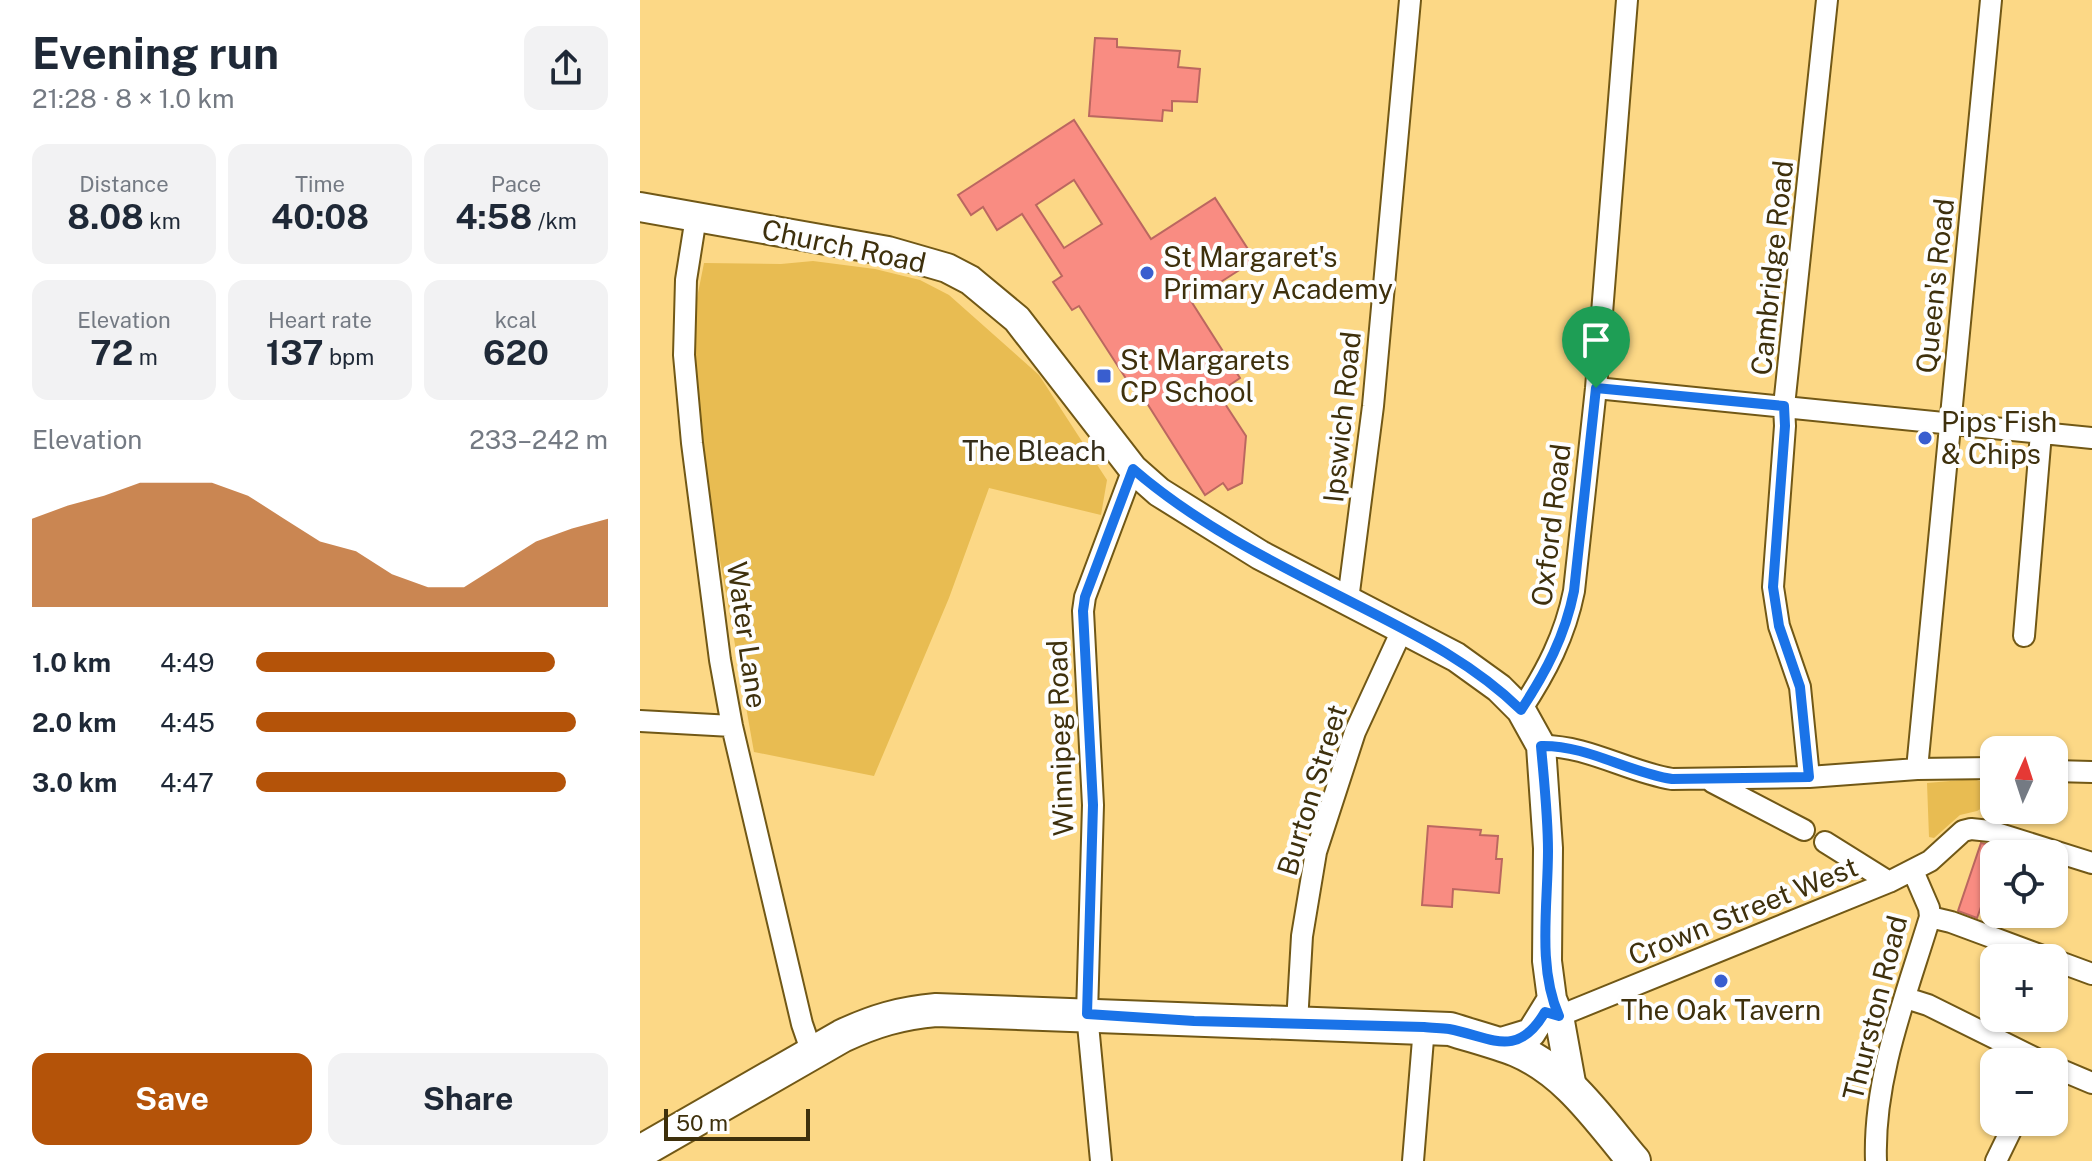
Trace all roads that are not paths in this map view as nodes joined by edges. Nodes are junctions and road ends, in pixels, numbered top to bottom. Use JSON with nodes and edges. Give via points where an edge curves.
{"nodes":[{"id":1,"x":1410,"y":0,"type":"edge"},
{"id":2,"x":1627,"y":0,"type":"edge"},
{"id":3,"x":1827,"y":0,"type":"edge"},
{"id":4,"x":1991,"y":0,"type":"edge"},
{"id":5,"x":640,"y":207,"type":"edge"},
{"id":6,"x":696,"y":217,"type":"junction"},
{"id":7,"x":1596,"y":388,"type":"junction"},
{"id":8,"x":1784,"y":406,"type":"junction"},
{"id":9,"x":1950,"y":423,"type":"junction"},
{"id":10,"x":2041,"y":433,"type":"junction"},
{"id":11,"x":2092,"y":438,"type":"edge"},
{"id":12,"x":1133,"y":469,"type":"junction"},
{"id":13,"x":1348,"y":600,"type":"junction"},
{"id":14,"x":1403,"y":628,"type":"junction"},
{"id":15,"x":2024,"y":636,"type":"dead end"},
{"id":16,"x":1521,"y":710,"type":"junction"},
{"id":17,"x":640,"y":721,"type":"edge"},
{"id":18,"x":732,"y":726,"type":"junction"},
{"id":19,"x":1541,"y":746,"type":"junction"},
{"id":20,"x":1980,"y":768,"type":"edge"},
{"id":21,"x":1917,"y":769,"type":"junction"},
{"id":22,"x":2068,"y":771,"type":"edge"},
{"id":23,"x":2092,"y":772,"type":"edge"},
{"id":24,"x":1809,"y":777,"type":"junction"},
{"id":25,"x":1709,"y":780,"type":"junction"},
{"id":26,"x":1804,"y":830,"type":"dead end"},
{"id":27,"x":1825,"y":842,"type":"dead end"},
{"id":28,"x":2092,"y":863,"type":"edge"},
{"id":29,"x":1913,"y":871,"type":"junction"},
{"id":30,"x":1889,"y":882,"type":"junction"},
{"id":31,"x":1930,"y":917,"type":"junction"},
{"id":32,"x":2010,"y":944,"type":"edge"},
{"id":33,"x":2068,"y":965,"type":"edge"},
{"id":34,"x":2092,"y":974,"type":"edge"},
{"id":35,"x":1906,"y":998,"type":"junction"},
{"id":36,"x":1552,"y":1009,"type":"junction"},
{"id":37,"x":1087,"y":1014,"type":"junction"},
{"id":38,"x":1297,"y":1023,"type":"junction"},
{"id":39,"x":1424,"y":1027,"type":"junction"},
{"id":40,"x":1495,"y":1044,"type":"junction"},
{"id":41,"x":2015,"y":1048,"type":"edge"},
{"id":42,"x":812,"y":1053,"type":"junction"},
{"id":43,"x":2068,"y":1073,"type":"edge"},
{"id":44,"x":2092,"y":1083,"type":"edge"},
{"id":45,"x":1572,"y":1088,"type":"junction"},
{"id":46,"x":2008,"y":1136,"type":"edge"},
{"id":47,"x":640,"y":1152,"type":"edge"},
{"id":48,"x":1620,"y":1155,"type":"edge"},
{"id":49,"x":1101,"y":1161,"type":"edge"},
{"id":50,"x":1413,"y":1161,"type":"edge"},
{"id":51,"x":1876,"y":1161,"type":"edge"},
{"id":52,"x":1996,"y":1161,"type":"edge"}],
"edges":[{"from":1,"to":13,"type":"street","name":"Ipswich Road","via":[[1373,406]]},
{"from":2,"to":7,"type":"street","name":"Oxford Road"},
{"from":3,"to":8,"type":"street","name":"Cambridge Road"},
{"from":4,"to":9,"type":"street","name":"Queen's Road"},
{"from":5,"to":6,"type":"main road","name":"Church Road"},
{"from":6,"to":12,"type":"main road","name":"Church Road","via":[[917,257],[970,280],[1017,319]]},
{"from":6,"to":18,"type":"street","name":"Water Lane","via":[[686,280],[684,355]]},
{"from":7,"to":8,"type":"street"},
{"from":7,"to":16,"type":"street","name":"Oxford Road","via":[[1567,624],[1546,673]]},
{"from":8,"to":9,"type":"street"},
{"from":8,"to":24,"type":"street","name":"Cambridge Road","via":[[1773,587],[1779,626],[1800,687]]},
{"from":9,"to":10,"type":"street"},
{"from":9,"to":21,"type":"street","name":"Queen's Road"},
{"from":10,"to":11,"type":"street"},
{"from":10,"to":15,"type":"street"},
{"from":12,"to":13,"type":"main road","name":"Church Road","via":[[1196,517]]},
{"from":12,"to":37,"type":"street","name":"Winnipeg Road","via":[[1083,611],[1093,805]]},
{"from":13,"to":14,"type":"main road","name":"Church Road"},
{"from":14,"to":16,"type":"main road","name":"Church Road","via":[[1456,657]]},
{"from":14,"to":38,"type":"street","name":"Burton Street","via":[[1355,732],[1316,852],[1302,936]]},
{"from":16,"to":19,"type":"main road","name":"Church Road"},
{"from":17,"to":18,"type":"street"},
{"from":18,"to":42,"type":"street","name":"Water Lane"},
{"from":19,"to":25,"type":"street","via":[[1576,750],[1650,776]]},
{"from":19,"to":36,"type":"main road"},
{"from":20,"to":21,"type":"street"},
{"from":21,"to":24,"type":"street"},
{"from":22,"to":23,"type":"street"},
{"from":24,"to":25,"type":"street"},
{"from":25,"to":26,"type":"street"},
{"from":27,"to":30,"type":"street"},
{"from":28,"to":29,"type":"street","name":"Crown Street West","via":[[1983,829],[1963,831]]},
{"from":29,"to":30,"type":"street","name":"Crown Street West"},
{"from":29,"to":31,"type":"street","name":"Thurston Road"},
{"from":30,"to":36,"type":"street","name":"Crown Street West"},
{"from":31,"to":32,"type":"street"},
{"from":31,"to":35,"type":"street","name":"Thurston Road"},
{"from":33,"to":34,"type":"street"},
{"from":35,"to":41,"type":"street"},
{"from":35,"to":51,"type":"street","name":"Thurston Road","via":[[1878,1097]]},
{"from":36,"to":40,"type":"main road","via":[[1531,1033]]},
{"from":36,"to":45,"type":"main road"},
{"from":37,"to":38,"type":"main road"},
{"from":37,"to":42,"type":"main road","via":[[905,1013],[876,1020]]},
{"from":37,"to":49,"type":"street","name":"Winnipeg Road"},
{"from":38,"to":39,"type":"main road"},
{"from":39,"to":40,"type":"main road","via":[[1450,1029]]},
{"from":39,"to":50,"type":"street"},
{"from":40,"to":45,"type":"main road","via":[[1518,1051]]},
{"from":42,"to":47,"type":"main road"},
{"from":43,"to":44,"type":"street"},
{"from":45,"to":48,"type":"main road"},
{"from":46,"to":52,"type":"street"}]}
